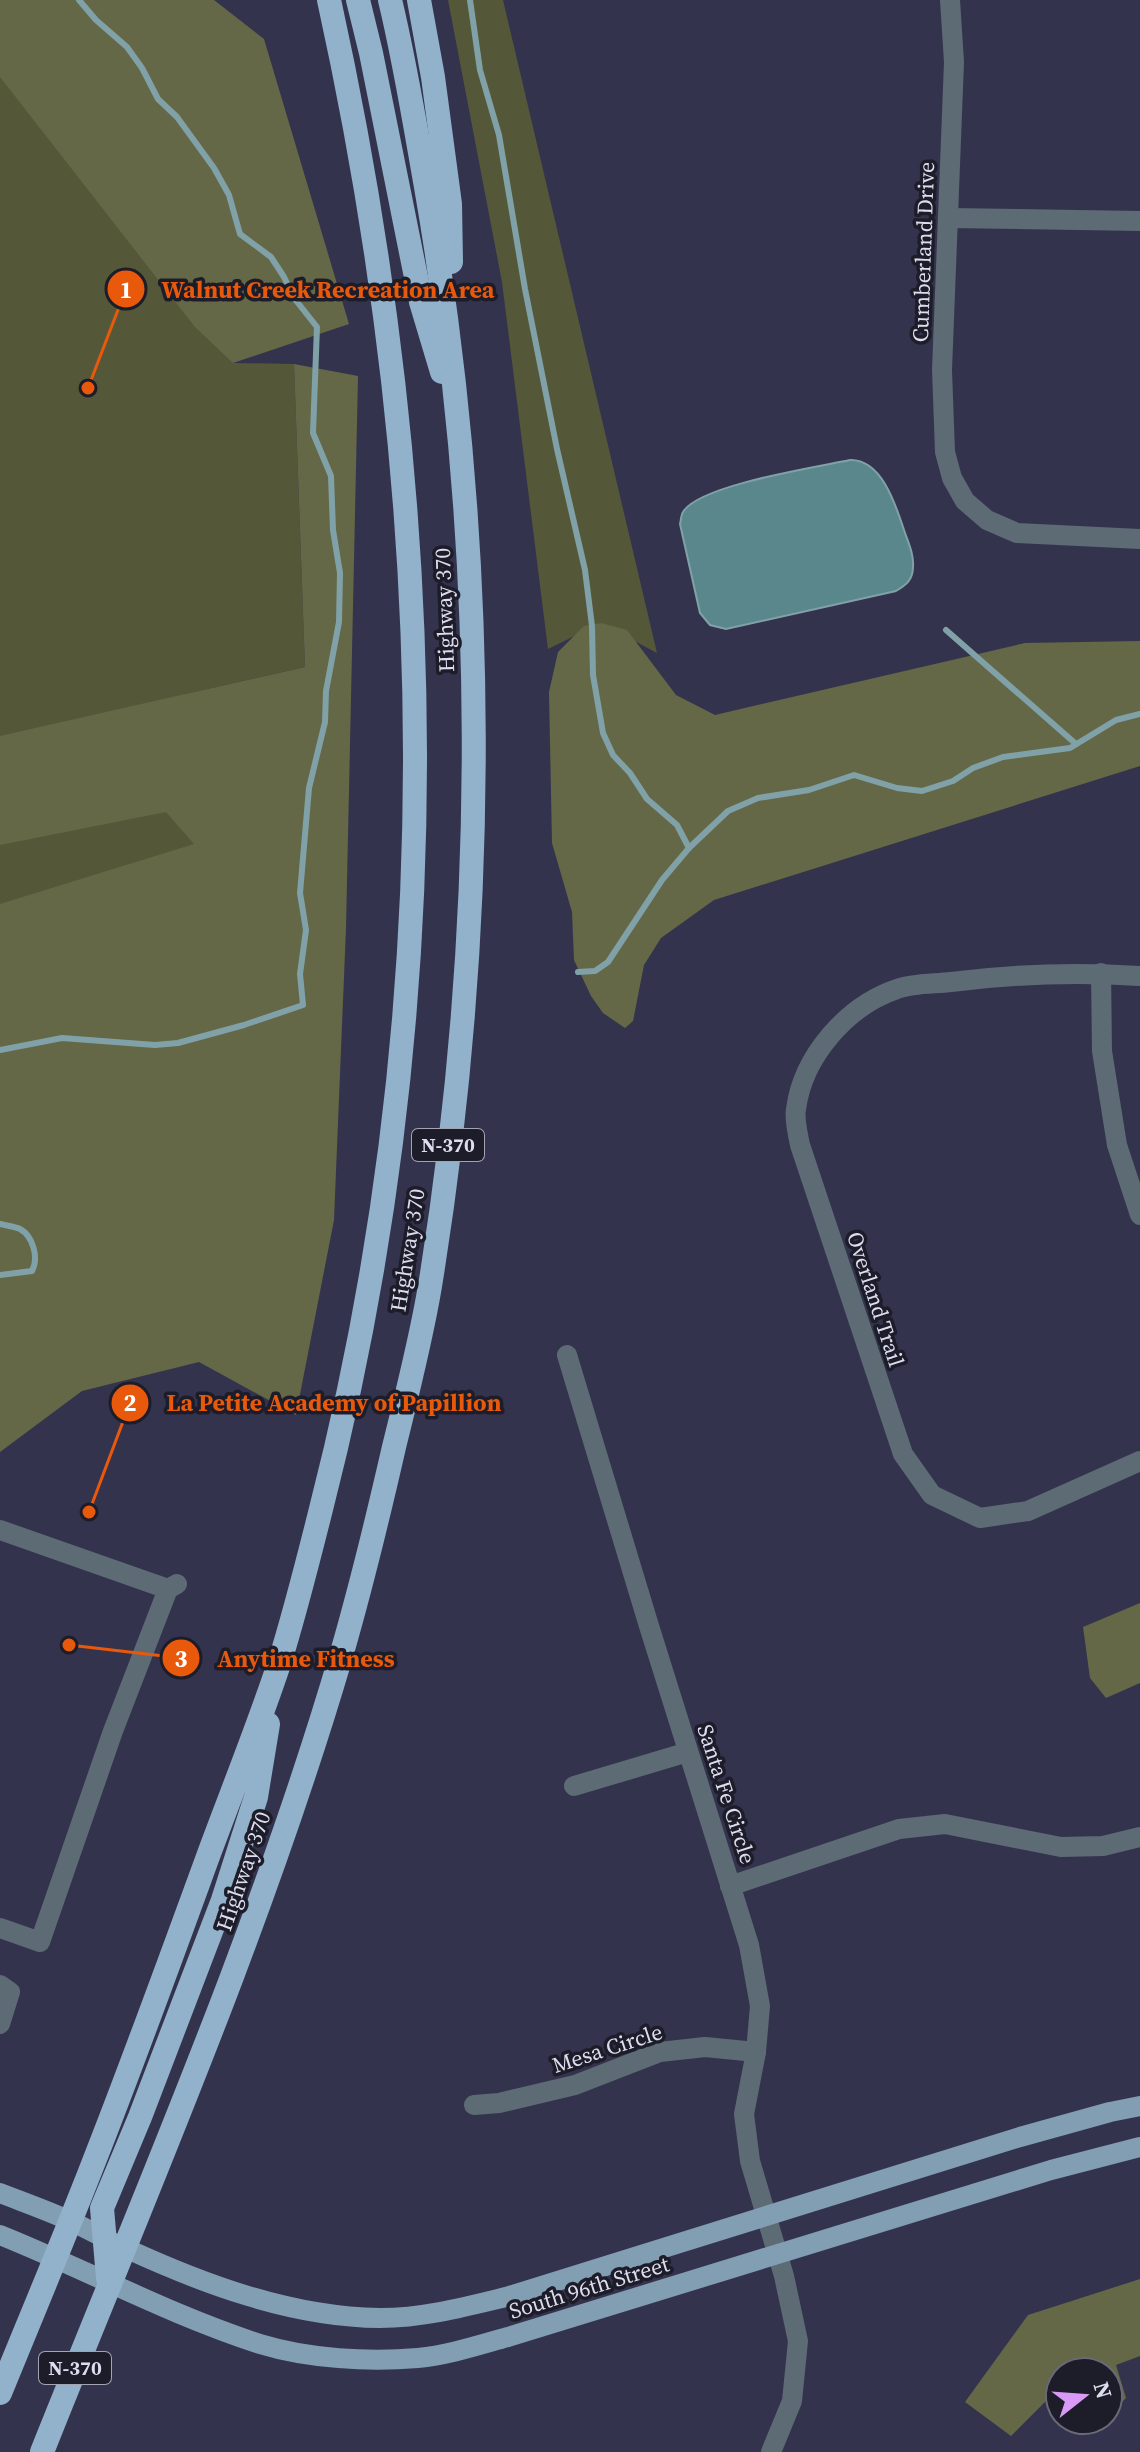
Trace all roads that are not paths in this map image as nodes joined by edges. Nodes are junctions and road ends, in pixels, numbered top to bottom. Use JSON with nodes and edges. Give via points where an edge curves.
{"nodes":[{"id":1,"x":329,"y":0,"type":"edge"},
{"id":2,"x":358,"y":0,"type":"edge"},
{"id":3,"x":390,"y":0,"type":"edge"},
{"id":4,"x":419,"y":0,"type":"edge"},
{"id":5,"x":950,"y":0,"type":"edge"},
{"id":6,"x":949,"y":218,"type":"junction"},
{"id":7,"x":1140,"y":221,"type":"edge"},
{"id":8,"x":451,"y":348,"type":"junction"},
{"id":9,"x":458,"y":424,"type":"junction"},
{"id":10,"x":1140,"y":539,"type":"edge"},
{"id":11,"x":1101,"y":973,"type":"junction"},
{"id":12,"x":1140,"y":976,"type":"edge"},
{"id":13,"x":1140,"y":1215,"type":"edge"},
{"id":14,"x":567,"y":1355,"type":"dead end"},
{"id":15,"x":1140,"y":1461,"type":"edge"},
{"id":16,"x":0,"y":1530,"type":"edge"},
{"id":17,"x":278,"y":1666,"type":"junction"},
{"id":18,"x":688,"y":1752,"type":"junction"},
{"id":19,"x":574,"y":1786,"type":"dead end"},
{"id":20,"x":1140,"y":1837,"type":"edge"},
{"id":21,"x":730,"y":1886,"type":"junction"},
{"id":22,"x":0,"y":1928,"type":"edge"},
{"id":23,"x":0,"y":1985,"type":"edge"},
{"id":24,"x":0,"y":2024,"type":"edge"},
{"id":25,"x":756,"y":2052,"type":"junction"},
{"id":26,"x":474,"y":2105,"type":"dead end"},
{"id":27,"x":1140,"y":2106,"type":"edge"},
{"id":28,"x":1140,"y":2147,"type":"edge"},
{"id":29,"x":0,"y":2193,"type":"edge"},
{"id":30,"x":765,"y":2217,"type":"junction"},
{"id":31,"x":70,"y":2221,"type":"junction"},
{"id":32,"x":0,"y":2235,"type":"edge"},
{"id":33,"x":114,"y":2243,"type":"junction"},
{"id":34,"x":776,"y":2254,"type":"junction"},
{"id":35,"x":54,"y":2257,"type":"junction"},
{"id":36,"x":109,"y":2284,"type":"junction"},
{"id":37,"x":0,"y":2393,"type":"edge"},
{"id":38,"x":42,"y":2452,"type":"edge"},
{"id":39,"x":771,"y":2452,"type":"edge"}],
"edges":[{"from":1,"to":17,"type":"highway","name":"Highway 370","number":"N-370","via":[[366,183],[399,424],[415,669],[413,900],[401,1067],[373,1273],[332,1466]]},
{"from":2,"to":9,"type":"highway","via":[[421,302]]},
{"from":3,"to":8,"type":"highway","name":"Highway 370","number":"N-370"},
{"from":4,"to":8,"type":"highway","via":[[450,204]]},
{"from":5,"to":6,"type":"street","name":"Cumberland Drive","via":[[954,62]]},
{"from":6,"to":7,"type":"street"},
{"from":6,"to":10,"type":"street","name":"Cumberland Drive","via":[[942,370],[945,452],[965,501],[987,520],[1017,533]]},
{"from":8,"to":9,"type":"highway","name":"Highway 370","number":"N-370"},
{"from":9,"to":33,"type":"highway","name":"Highway 370","number":"N-370","via":[[471,614],[473,837],[456,1081],[429,1289],[373,1534],[310,1757],[236,1968]]},
{"from":11,"to":12,"type":"street"},
{"from":11,"to":13,"type":"street","via":[[1102,1051],[1117,1145]]},
{"from":11,"to":15,"type":"street","name":"Overland Trail","via":[[1011,975],[898,988],[859,1008],[827,1037],[807,1072],[795,1110],[800,1145],[903,1454],[932,1495],[980,1518],[1028,1511]]},
{"from":14,"to":18,"type":"street","name":"Santa Fe Circle"},
{"from":16,"to":22,"type":"street","via":[[172,1586],[113,1731],[40,1942]]},
{"from":17,"to":31,"type":"highway","name":"Highway 370","number":"N-370"},
{"from":17,"to":33,"type":"highway","via":[[256,1797],[223,1900],[102,2208]]},
{"from":18,"to":19,"type":"street"},
{"from":18,"to":21,"type":"street","name":"Santa Fe Circle"},
{"from":20,"to":21,"type":"street","via":[[1103,1846],[1061,1847],[945,1824],[922,1825]]},
{"from":21,"to":25,"type":"street","name":"Santa Fe Circle","via":[[749,1945],[760,2006]]},
{"from":23,"to":24,"type":"street","via":[[10,1992]]},
{"from":25,"to":26,"type":"street","name":"Mesa Circle","via":[[705,2047],[660,2052],[575,2085]]},
{"from":25,"to":30,"type":"street","name":"Santa Fe Circle","via":[[744,2114]]},
{"from":27,"to":30,"type":"main road","name":"South 96th Street","via":[[1020,2137]]},
{"from":28,"to":34,"type":"main road","name":"South 96th Street"},
{"from":29,"to":31,"type":"main road","name":"South 96th Street"},
{"from":30,"to":33,"type":"main road","name":"South 96th Street","via":[[506,2297],[459,2309],[381,2318],[279,2306]]},
{"from":30,"to":34,"type":"street","name":"Santa Fe Circle"},
{"from":31,"to":33,"type":"main road","name":"South 96th Street"},
{"from":31,"to":35,"type":"highway","name":"Highway 370","number":"N-370"},
{"from":32,"to":35,"type":"main road","name":"South 96th Street"},
{"from":33,"to":36,"type":"highway"},
{"from":34,"to":36,"type":"main road","name":"South 96th Street","via":[[508,2337],[419,2357],[337,2357],[262,2344]]},
{"from":34,"to":39,"type":"street","name":"Santa Fe Circle","via":[[798,2341],[792,2401]]},
{"from":35,"to":36,"type":"main road","name":"South 96th Street"},
{"from":35,"to":37,"type":"highway","name":"Highway 370","number":"N-370"},
{"from":36,"to":38,"type":"highway","number":"N-370"}]}
